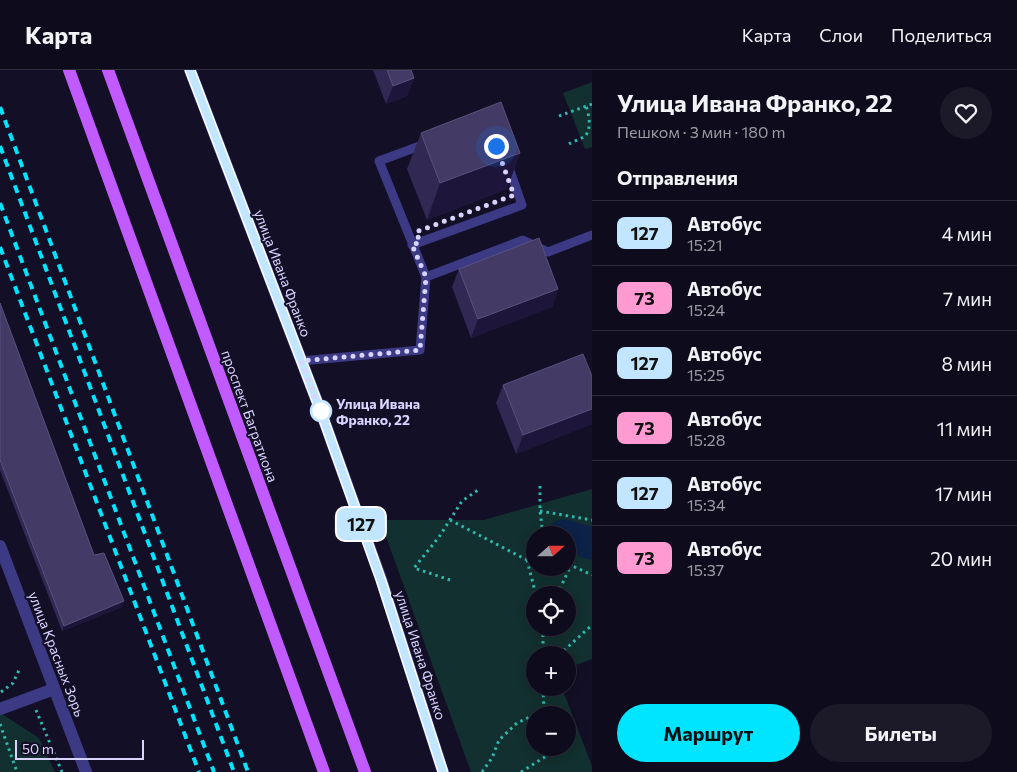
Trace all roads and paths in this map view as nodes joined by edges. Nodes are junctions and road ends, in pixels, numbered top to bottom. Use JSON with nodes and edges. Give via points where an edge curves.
{"nodes":[{"id":1,"x":68,"y":70,"type":"edge"},
{"id":2,"x":108,"y":70,"type":"edge"},
{"id":3,"x":190,"y":70,"type":"edge"},
{"id":4,"x":592,"y":104,"type":"edge"},
{"id":5,"x":586,"y":106,"type":"junction"},
{"id":6,"x":558,"y":116,"type":"dead end"},
{"id":7,"x":435,"y":140,"type":"edge"},
{"id":8,"x":569,"y":144,"type":"dead end"},
{"id":9,"x":504,"y":153,"type":"edge"},
{"id":10,"x":592,"y":235,"type":"edge"},
{"id":11,"x":412,"y":245,"type":"junction"},
{"id":12,"x":426,"y":277,"type":"junction"},
{"id":13,"x":301,"y":361,"type":"junction"},
{"id":14,"x":540,"y":486,"type":"dead end"},
{"id":15,"x":478,"y":490,"type":"dead end"},
{"id":16,"x":540,"y":511,"type":"junction"},
{"id":17,"x":450,"y":520,"type":"junction"},
{"id":18,"x":592,"y":520,"type":"edge"},
{"id":19,"x":542,"y":526,"type":"edge"},
{"id":20,"x":0,"y":546,"type":"edge"},
{"id":21,"x":526,"y":559,"type":"edge"},
{"id":22,"x":576,"y":567,"type":"edge"},
{"id":23,"x":592,"y":575,"type":"edge"},
{"id":24,"x":450,"y":580,"type":"dead end"},
{"id":25,"x":592,"y":625,"type":"edge"},
{"id":26,"x":569,"y":646,"type":"edge"},
{"id":27,"x":19,"y":670,"type":"dead end"},
{"id":28,"x":54,"y":689,"type":"junction"},
{"id":29,"x":0,"y":692,"type":"edge"},
{"id":30,"x":31,"y":698,"type":"junction"},
{"id":31,"x":3,"y":705,"type":"edge"},
{"id":32,"x":526,"y":719,"type":"edge"},
{"id":33,"x":0,"y":724,"type":"edge"},
{"id":34,"x":547,"y":756,"type":"edge"},
{"id":35,"x":17,"y":772,"type":"edge"},
{"id":36,"x":62,"y":772,"type":"edge"},
{"id":37,"x":86,"y":772,"type":"edge"},
{"id":38,"x":324,"y":772,"type":"edge"},
{"id":39,"x":364,"y":772,"type":"edge"},
{"id":40,"x":443,"y":772,"type":"edge"},
{"id":41,"x":482,"y":772,"type":"edge"},
{"id":42,"x":521,"y":772,"type":"edge"}],
"edges":[{"from":1,"to":38,"type":"main road"},
{"from":2,"to":39,"type":"main road","name":"проспект Багратиона"},
{"from":3,"to":13,"type":"street","name":"улица Ивана Франко"},
{"from":4,"to":5,"type":"path"},
{"from":5,"to":6,"type":"path"},
{"from":5,"to":8,"type":"path","via":[[588,130]]},
{"from":7,"to":11,"type":"lane","via":[[379,161]]},
{"from":9,"to":11,"type":"lane","via":[[522,205]]},
{"from":10,"to":12,"type":"lane","via":[[548,252],[523,240]]},
{"from":11,"to":12,"type":"lane"},
{"from":12,"to":13,"type":"lane","via":[[420,350]]},
{"from":13,"to":40,"type":"street","name":"улица Ивана Франко","via":[[381,580]]},
{"from":14,"to":16,"type":"path"},
{"from":15,"to":17,"type":"path","via":[[462,501]]},
{"from":16,"to":18,"type":"path"},
{"from":16,"to":19,"type":"path"},
{"from":17,"to":21,"type":"path"},
{"from":17,"to":24,"type":"path","via":[[414,568]]},
{"from":20,"to":28,"type":"street","name":"улица Красных Зорь"},
{"from":22,"to":23,"type":"path"},
{"from":25,"to":26,"type":"path"},
{"from":27,"to":29,"type":"path","via":[[13,683]]},
{"from":28,"to":30,"type":"street"},
{"from":28,"to":37,"type":"street","name":"улица Красных Зорь"},
{"from":30,"to":31,"type":"street"},
{"from":30,"to":36,"type":"path"},
{"from":32,"to":41,"type":"path","via":[[498,740],[492,758]]},
{"from":33,"to":35,"type":"path"},
{"from":34,"to":42,"type":"path"}]}
